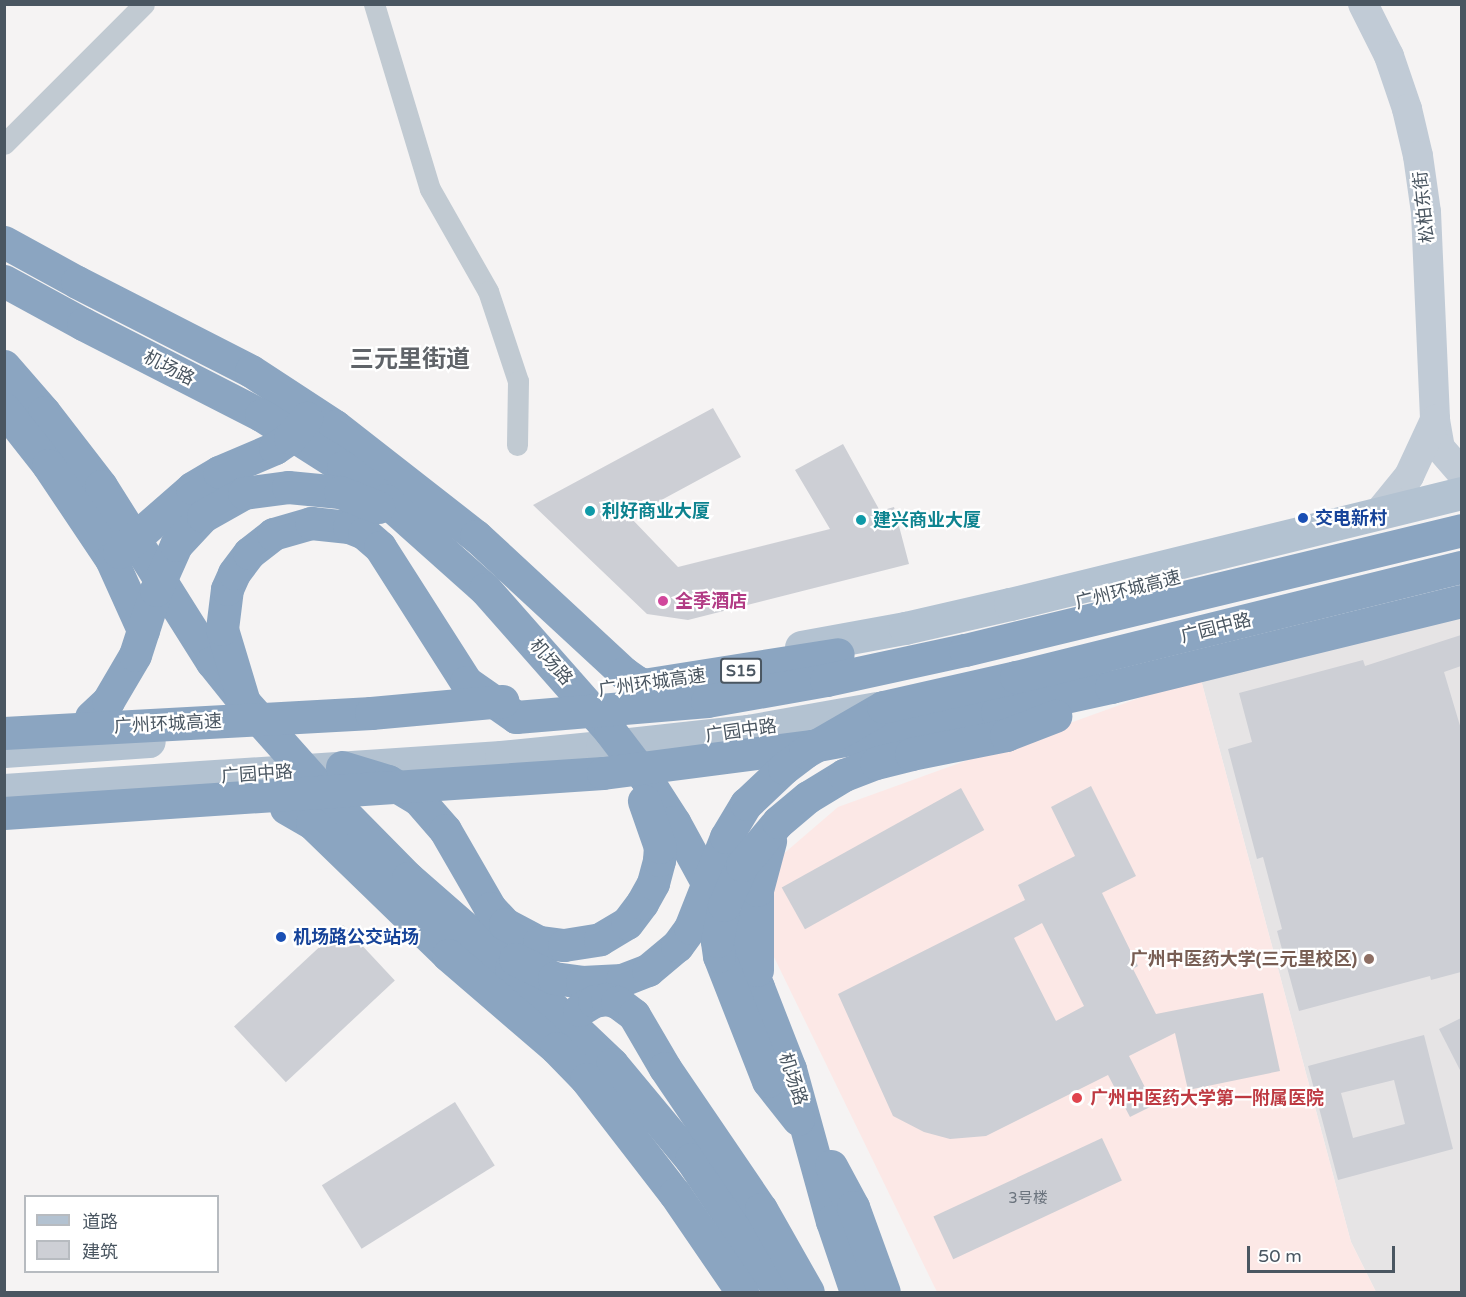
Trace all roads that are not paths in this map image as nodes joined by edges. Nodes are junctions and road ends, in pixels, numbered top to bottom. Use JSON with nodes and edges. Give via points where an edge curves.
{"nodes":[{"id":1,"x":144,"y":4,"type":"edge"},
{"id":2,"x":374,"y":4,"type":"edge"},
{"id":3,"x":1363,"y":4,"type":"edge"},
{"id":4,"x":4,"y":144,"type":"edge"},
{"id":5,"x":4,"y":242,"type":"edge"},
{"id":6,"x":4,"y":281,"type":"edge"},
{"id":7,"x":4,"y":366,"type":"edge"},
{"id":8,"x":4,"y":409,"type":"edge"},
{"id":9,"x":312,"y":410,"type":"junction"},
{"id":10,"x":1436,"y":420,"type":"junction"},
{"id":11,"x":518,"y":445,"type":"dead end"},
{"id":12,"x":1461,"y":473,"type":"edge"},
{"id":13,"x":1461,"y":493,"type":"edge"},
{"id":14,"x":1461,"y":508,"type":"edge"},
{"id":15,"x":1378,"y":514,"type":"junction"},
{"id":16,"x":1461,"y":530,"type":"edge"},
{"id":17,"x":423,"y":534,"type":"junction"},
{"id":18,"x":111,"y":559,"type":"junction"},
{"id":19,"x":1201,"y":559,"type":"junction"},
{"id":20,"x":1461,"y":567,"type":"edge"},
{"id":21,"x":1296,"y":571,"type":"junction"},
{"id":22,"x":1330,"y":600,"type":"junction"},
{"id":23,"x":1461,"y":601,"type":"edge"},
{"id":24,"x":1010,"y":604,"type":"junction"},
{"id":25,"x":1128,"y":610,"type":"junction"},
{"id":26,"x":1461,"y":615,"type":"edge"},
{"id":27,"x":143,"y":630,"type":"junction"},
{"id":28,"x":965,"y":650,"type":"junction"},
{"id":29,"x":1095,"y":658,"type":"junction"},
{"id":30,"x":1282,"y":661,"type":"junction"},
{"id":31,"x":624,"y":673,"type":"junction"},
{"id":32,"x":1152,"y":692,"type":"junction"},
{"id":33,"x":707,"y":700,"type":"junction"},
{"id":34,"x":244,"y":702,"type":"junction"},
{"id":35,"x":883,"y":707,"type":"junction"},
{"id":36,"x":4,"y":710,"type":"edge"},
{"id":37,"x":1065,"y":712,"type":"junction"},
{"id":38,"x":91,"y":717,"type":"joint"},
{"id":39,"x":516,"y":717,"type":"junction"},
{"id":40,"x":219,"y":722,"type":"junction"},
{"id":41,"x":610,"y":731,"type":"junction"},
{"id":42,"x":6,"y":739,"type":"edge"},
{"id":43,"x":342,"y":768,"type":"junction"},
{"id":44,"x":176,"y":780,"type":"junction"},
{"id":45,"x":16,"y":790,"type":"edge"},
{"id":46,"x":286,"y":808,"type":"junction"},
{"id":47,"x":4,"y":813,"type":"edge"},
{"id":48,"x":117,"y":816,"type":"junction"},
{"id":49,"x":4,"y":821,"type":"edge"},
{"id":50,"x":439,"y":907,"type":"junction"},
{"id":51,"x":758,"y":987,"type":"junction"},
{"id":52,"x":556,"y":1048,"type":"junction"},
{"id":53,"x":742,"y":1293,"type":"edge"},
{"id":54,"x":780,"y":1293,"type":"edge"},
{"id":55,"x":808,"y":1293,"type":"edge"},
{"id":56,"x":856,"y":1293,"type":"edge"},
{"id":57,"x":884,"y":1293,"type":"edge"}],
"edges":[{"from":1,"to":4,"type":"street"},
{"from":2,"to":11,"type":"street","via":[[430,189],[489,291],[518,381]]},
{"from":3,"to":10,"type":"street","name":"松柏东街","via":[[1389,56],[1418,156],[1428,234]]},
{"from":5,"to":9,"type":"highway","via":[[251,371]]},
{"from":6,"to":17,"type":"highway","name":"机场路","via":[[261,415],[318,449]]},
{"from":7,"to":34,"type":"highway","via":[[101,486],[212,662]]},
{"from":8,"to":18,"type":"highway","via":[[48,465]]},
{"from":9,"to":18,"type":"highway","via":[[290,438],[192,488]]},
{"from":9,"to":31,"type":"highway","via":[[441,507]]},
{"from":10,"to":12,"type":"street","name":"松柏东街","via":[[1440,448]]},
{"from":10,"to":15,"type":"street","via":[[1409,476]]},
{"from":13,"to":15,"type":"main road"},
{"from":14,"to":40,"type":"highway","name":"广州环城高速","number":"S15","via":[[1045,610],[762,668],[519,700]]},
{"from":15,"to":19,"type":"main road"},
{"from":15,"to":21,"type":"main road","via":[[1339,547]]},
{"from":16,"to":21,"type":"highway","name":"广园中路"},
{"from":17,"to":27,"type":"highway","via":[[355,496],[316,488],[256,490],[223,502],[203,516],[176,545],[164,567]]},
{"from":17,"to":41,"type":"highway","name":"机场路","via":[[508,613]]},
{"from":18,"to":27,"type":"highway"},
{"from":19,"to":24,"type":"main road"},
{"from":19,"to":25,"type":"main road"},
{"from":20,"to":22,"type":"highway","name":"广园中路"},
{"from":21,"to":25,"type":"highway","name":"广园中路"},
{"from":22,"to":29,"type":"highway","name":"广园中路"},
{"from":22,"to":30,"type":"main road"},
{"from":23,"to":47,"type":"highway","via":[[1123,685],[812,746],[591,774]]},
{"from":24,"to":28,"type":"main road"},
{"from":24,"to":31,"type":"main road","via":[[825,643]]},
{"from":25,"to":28,"type":"highway","name":"广园中路"},
{"from":26,"to":30,"type":"main road"},
{"from":27,"to":38,"type":"highway","via":[[123,677],[108,701]]},
{"from":28,"to":33,"type":"highway","name":"广园中路","via":[[826,680]]},
{"from":29,"to":32,"type":"main road"},
{"from":29,"to":35,"type":"highway","name":"广园中路"},
{"from":30,"to":32,"type":"main road"},
{"from":31,"to":33,"type":"highway","via":[[655,690]]},
{"from":32,"to":37,"type":"main road"},
{"from":33,"to":39,"type":"highway","name":"广园中路"},
{"from":34,"to":39,"type":"highway","via":[[222,629],[222,611],[234,573],[249,553],[273,534],[311,524],[349,527],[364,533],[380,547],[466,682]]},
{"from":34,"to":50,"type":"highway","via":[[356,826]]},
{"from":35,"to":43,"type":"main road","name":"广园中路","via":[[759,730],[677,740]]},
{"from":35,"to":50,"type":"highway","via":[[805,752],[746,804],[726,837],[694,919],[677,946],[636,976],[596,982],[568,981],[544,974],[510,957]]},
{"from":36,"to":40,"type":"highway"},
{"from":37,"to":51,"type":"highway","via":[[874,750],[827,771],[786,812],[772,837],[757,890]]},
{"from":37,"to":57,"type":"highway","via":[[1006,735],[885,760],[844,775],[808,796],[778,822],[742,865],[724,905],[717,941],[719,956],[746,1028],[768,1081],[834,1169],[853,1207]]},
{"from":38,"to":42,"type":"main road"},
{"from":39,"to":42,"type":"main road","name":"广园中路"},
{"from":40,"to":42,"type":"highway","name":"广州环城高速","number":"S15"},
{"from":41,"to":43,"type":"highway","via":[[648,809],[660,847],[659,860],[653,883],[627,923],[600,939],[564,945],[539,942],[505,924],[490,908],[445,830],[418,799],[388,781]]},
{"from":41,"to":51,"type":"highway","name":"机场路","via":[[674,822],[733,930]]},
{"from":43,"to":44,"type":"main road","name":"广园中路"},
{"from":44,"to":45,"type":"main road","name":"广园中路"},
{"from":44,"to":46,"type":"main road"},
{"from":44,"to":48,"type":"main road"},
{"from":45,"to":48,"type":"main road"},
{"from":46,"to":48,"type":"main road"},
{"from":46,"to":52,"type":"highway","via":[[312,823],[448,955]]},
{"from":48,"to":49,"type":"main road"},
{"from":50,"to":54,"type":"highway","via":[[511,968],[612,1064],[691,1159]]},
{"from":51,"to":56,"type":"highway","name":"机场路","via":[[790,1069]]},
{"from":52,"to":53,"type":"highway","via":[[616,1115]]},
{"from":52,"to":55,"type":"highway","via":[[559,1033],[573,1015],[594,1001],[616,1002],[634,1015],[665,1068],[761,1209]]}]}
